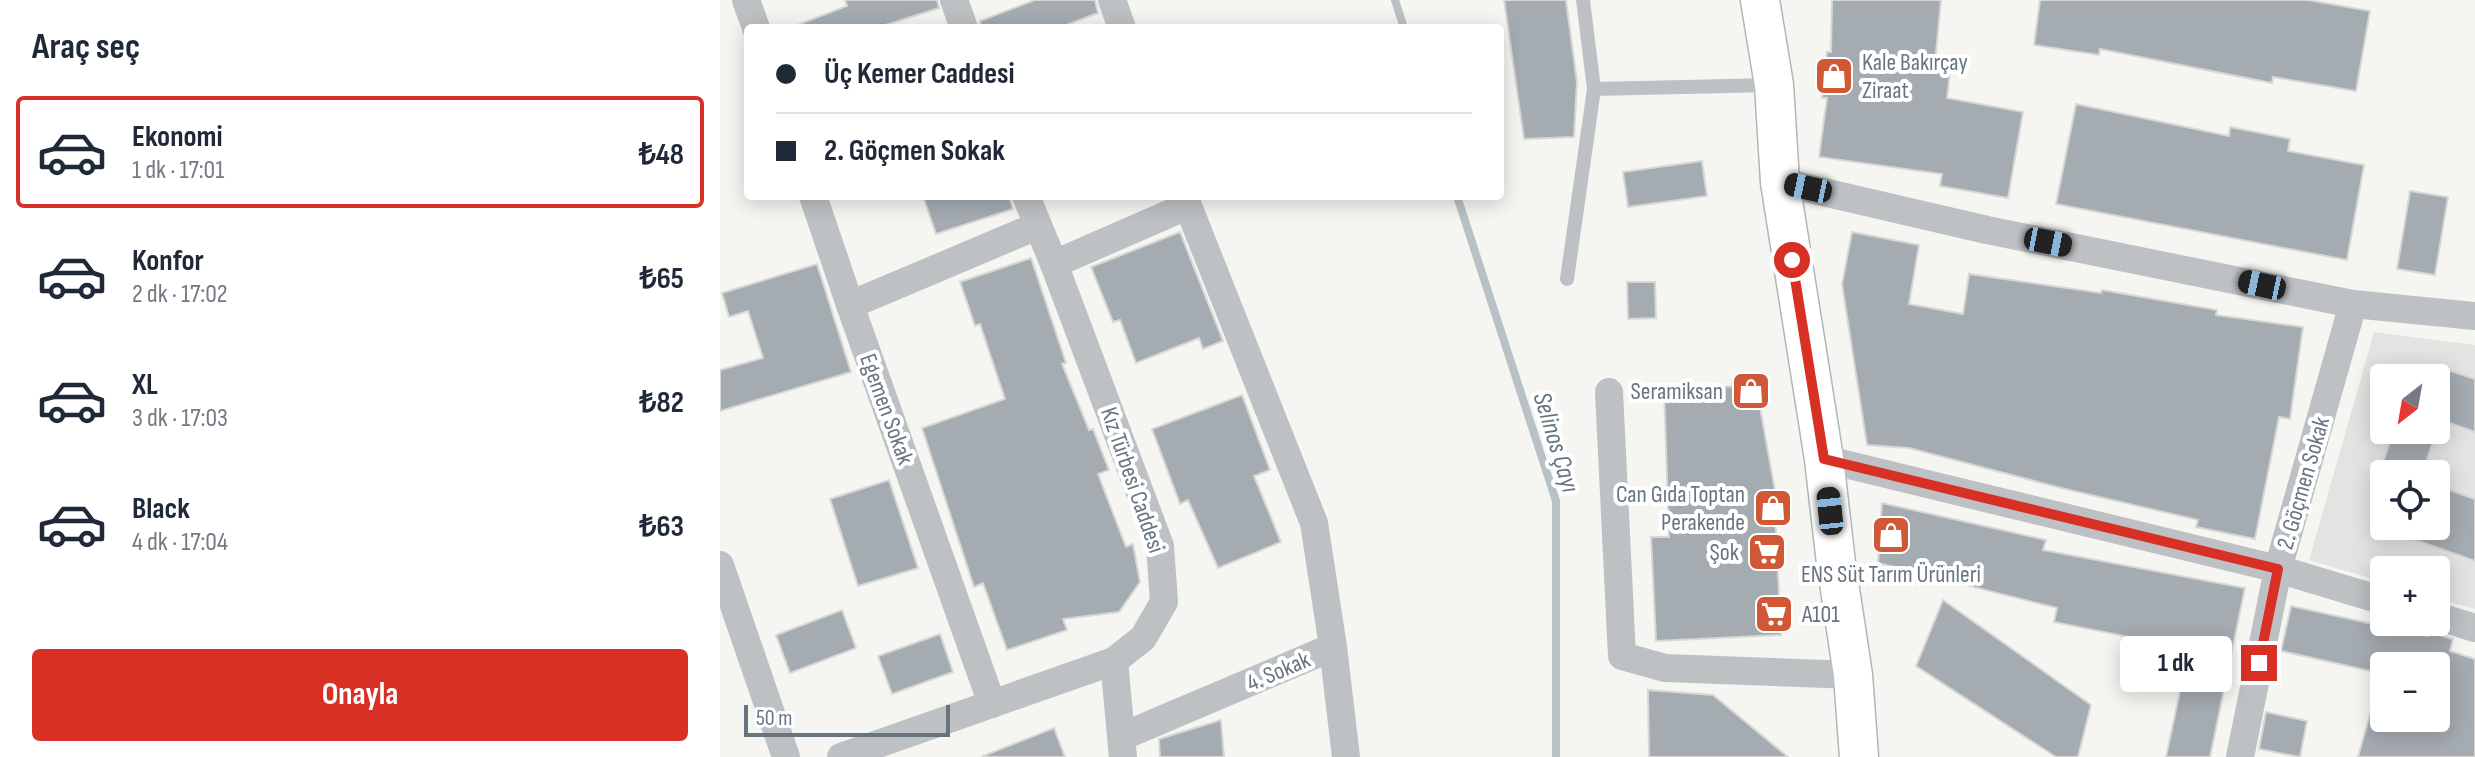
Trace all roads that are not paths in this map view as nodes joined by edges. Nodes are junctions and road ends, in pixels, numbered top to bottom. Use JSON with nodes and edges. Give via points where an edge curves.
{"nodes":[{"id":1,"x":746,"y":0,"type":"edge"},
{"id":2,"x":954,"y":0,"type":"edge"},
{"id":3,"x":1112,"y":0,"type":"edge"},
{"id":4,"x":1583,"y":0,"type":"edge"},
{"id":5,"x":1767,"y":11,"type":"edge"},
{"id":6,"x":755,"y":24,"type":"edge"},
{"id":7,"x":963,"y":24,"type":"edge"},
{"id":8,"x":1121,"y":24,"type":"edge"},
{"id":9,"x":1774,"y":85,"type":"junction"},
{"id":10,"x":1594,"y":89,"type":"junction"},
{"id":11,"x":1780,"y":182,"type":"junction"},
{"id":12,"x":814,"y":200,"type":"edge"},
{"id":13,"x":1027,"y":200,"type":"edge"},
{"id":14,"x":1186,"y":201,"type":"edge"},
{"id":15,"x":1037,"y":226,"type":"junction"},
{"id":16,"x":1054,"y":264,"type":"junction"},
{"id":17,"x":1567,"y":279,"type":"dead end"},
{"id":18,"x":2353,"y":304,"type":"junction"},
{"id":19,"x":850,"y":305,"type":"junction"},
{"id":20,"x":2475,"y":316,"type":"edge"},
{"id":21,"x":1609,"y":392,"type":"dead end"},
{"id":22,"x":1824,"y":459,"type":"junction"},
{"id":23,"x":720,"y":565,"type":"edge"},
{"id":24,"x":2278,"y":569,"type":"junction"},
{"id":25,"x":2370,"y":597,"type":"edge"},
{"id":26,"x":2450,"y":620,"type":"edge"},
{"id":27,"x":2475,"y":628,"type":"edge"},
{"id":28,"x":1333,"y":647,"type":"junction"},
{"id":29,"x":1114,"y":661,"type":"junction"},
{"id":30,"x":1853,"y":675,"type":"junction"},
{"id":31,"x":992,"y":704,"type":"junction"},
{"id":32,"x":1122,"y":747,"type":"edge"},
{"id":33,"x":786,"y":757,"type":"edge"},
{"id":34,"x":841,"y":757,"type":"edge"},
{"id":35,"x":1346,"y":757,"type":"edge"},
{"id":36,"x":1859,"y":757,"type":"edge"},
{"id":37,"x":2240,"y":757,"type":"edge"}],
"edges":[{"from":1,"to":6,"type":"street"},
{"from":2,"to":7,"type":"street"},
{"from":3,"to":8,"type":"street"},
{"from":4,"to":10,"type":"lane"},
{"from":5,"to":9,"type":"main road"},
{"from":9,"to":10,"type":"lane"},
{"from":9,"to":11,"type":"main road"},
{"from":10,"to":17,"type":"lane"},
{"from":11,"to":18,"type":"street"},
{"from":11,"to":22,"type":"main road"},
{"from":12,"to":19,"type":"street","name":"Egemen Sokak"},
{"from":13,"to":15,"type":"street","name":"Kız Türbesi Caddesi"},
{"from":14,"to":16,"type":"street"},
{"from":14,"to":28,"type":"street","via":[[1314,523]]},
{"from":15,"to":16,"type":"street","name":"Kız Türbesi Caddesi"},
{"from":15,"to":19,"type":"street"},
{"from":16,"to":29,"type":"street","name":"Kız Türbesi Caddesi","via":[[1160,546],[1164,602],[1143,638]]},
{"from":18,"to":20,"type":"street"},
{"from":18,"to":24,"type":"street","name":"2. Göçmen Sokak"},
{"from":19,"to":31,"type":"street","name":"Egemen Sokak"},
{"from":21,"to":30,"type":"street","via":[[1622,656],[1665,668]]},
{"from":22,"to":24,"type":"street"},
{"from":22,"to":30,"type":"main road"},
{"from":23,"to":33,"type":"street"},
{"from":24,"to":25,"type":"street"},
{"from":24,"to":37,"type":"street","name":"2. Göçmen Sokak"},
{"from":26,"to":27,"type":"street"},
{"from":28,"to":32,"type":"street","name":"4. Sokak"},
{"from":28,"to":35,"type":"street","name":"4. Sokak"},
{"from":29,"to":31,"type":"street","name":"Kız Türbesi Caddesi"},
{"from":29,"to":32,"type":"street"},
{"from":30,"to":36,"type":"main road"},
{"from":31,"to":34,"type":"street","name":"Kız Türbesi Caddesi"}]}
